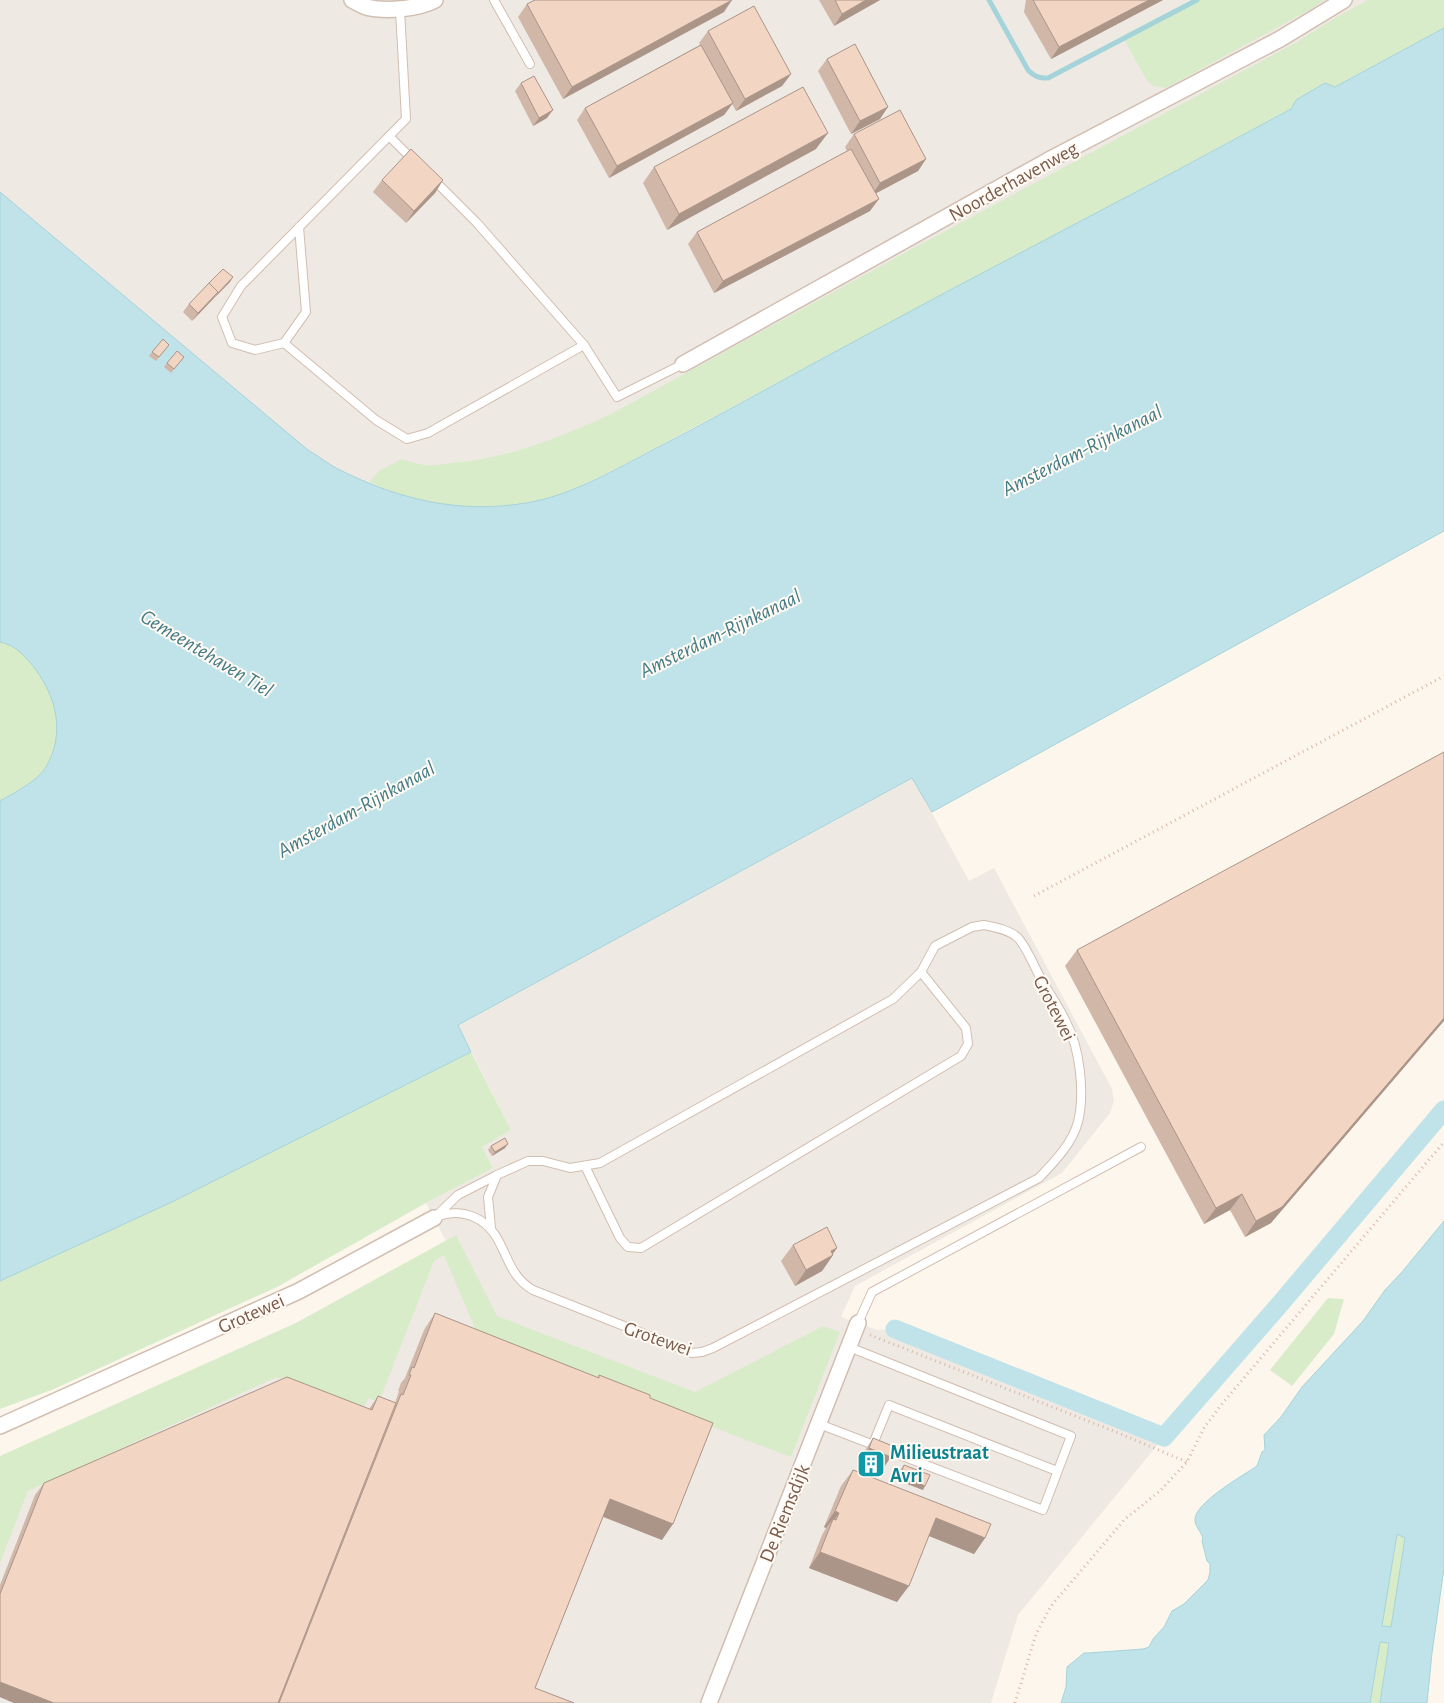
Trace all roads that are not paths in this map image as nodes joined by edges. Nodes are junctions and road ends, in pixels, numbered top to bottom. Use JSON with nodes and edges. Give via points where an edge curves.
{"nodes":[{"id":1,"x":352,"y":0,"type":"edge"},
{"id":2,"x":436,"y":0,"type":"edge"},
{"id":3,"x":494,"y":0,"type":"edge"},
{"id":4,"x":1344,"y":0,"type":"edge"},
{"id":5,"x":400,"y":10,"type":"junction"},
{"id":6,"x":530,"y":64,"type":"dead end"},
{"id":7,"x":389,"y":136,"type":"junction"},
{"id":8,"x":416,"y":163,"type":"edge"},
{"id":9,"x":430,"y":176,"type":"edge"},
{"id":10,"x":299,"y":227,"type":"junction"},
{"id":11,"x":284,"y":343,"type":"junction"},
{"id":12,"x":584,"y":345,"type":"junction"},
{"id":13,"x":683,"y":364,"type":"joint"},
{"id":14,"x":921,"y":972,"type":"junction"},
{"id":15,"x":1141,"y":1147,"type":"dead end"},
{"id":16,"x":585,"y":1166,"type":"junction"},
{"id":17,"x":497,"y":1175,"type":"junction"},
{"id":18,"x":434,"y":1218,"type":"junction"},
{"id":19,"x":491,"y":1228,"type":"junction"},
{"id":20,"x":857,"y":1326,"type":"joint"},
{"id":21,"x":849,"y":1347,"type":"junction"},
{"id":22,"x":819,"y":1424,"type":"junction"},
{"id":23,"x":0,"y":1426,"type":"edge"},
{"id":24,"x":873,"y":1444,"type":"junction"},
{"id":25,"x":1058,"y":1471,"type":"junction"},
{"id":26,"x":709,"y":1703,"type":"edge"}],
"edges":[{"from":1,"to":5,"type":"street","via":[[367,7]]},
{"from":2,"to":5,"type":"street"},
{"from":3,"to":6,"type":"lane"},
{"from":4,"to":13,"type":"street","name":"Noorderhavenweg","via":[[1280,39],[1047,161]]},
{"from":5,"to":7,"type":"lane","via":[[406,119]]},
{"from":7,"to":8,"type":"lane"},
{"from":7,"to":10,"type":"lane"},
{"from":9,"to":12,"type":"lane","via":[[477,223]]},
{"from":10,"to":11,"type":"lane","via":[[306,312]]},
{"from":10,"to":11,"type":"lane","via":[[241,286],[222,317],[232,342],[255,350]]},
{"from":11,"to":12,"type":"lane","via":[[376,420],[407,439],[428,433]]},
{"from":12,"to":13,"type":"lane","via":[[617,397]]},
{"from":14,"to":16,"type":"lane","via":[[893,999],[600,1163]]},
{"from":14,"to":16,"type":"lane","via":[[966,1028],[968,1044],[961,1056],[641,1248],[628,1247],[620,1238]]},
{"from":14,"to":19,"type":"lane","name":"Grotewei","via":[[935,946],[972,927],[997,927],[1018,938],[1067,1022],[1077,1057],[1081,1108],[1071,1139],[1039,1178],[713,1348],[692,1353],[522,1284]]},
{"from":15,"to":20,"type":"lane","via":[[872,1292]]},
{"from":16,"to":17,"type":"lane","via":[[570,1168],[528,1161]]},
{"from":17,"to":18,"type":"lane","via":[[458,1195]]},
{"from":17,"to":19,"type":"lane","via":[[488,1197]]},
{"from":18,"to":19,"type":"lane","name":"Grotewei","via":[[457,1212]]},
{"from":18,"to":23,"type":"street","name":"Grotewei","via":[[299,1291]]},
{"from":20,"to":21,"type":"street","name":"De Riemsdijk"},
{"from":21,"to":22,"type":"street","name":"De Riemsdijk"},
{"from":21,"to":25,"type":"lane","via":[[1071,1436]]},
{"from":22,"to":24,"type":"lane"},
{"from":22,"to":26,"type":"street","name":"De Riemsdijk"},
{"from":24,"to":25,"type":"lane","via":[[889,1405]]},
{"from":24,"to":25,"type":"lane","via":[[1043,1510]]}]}
